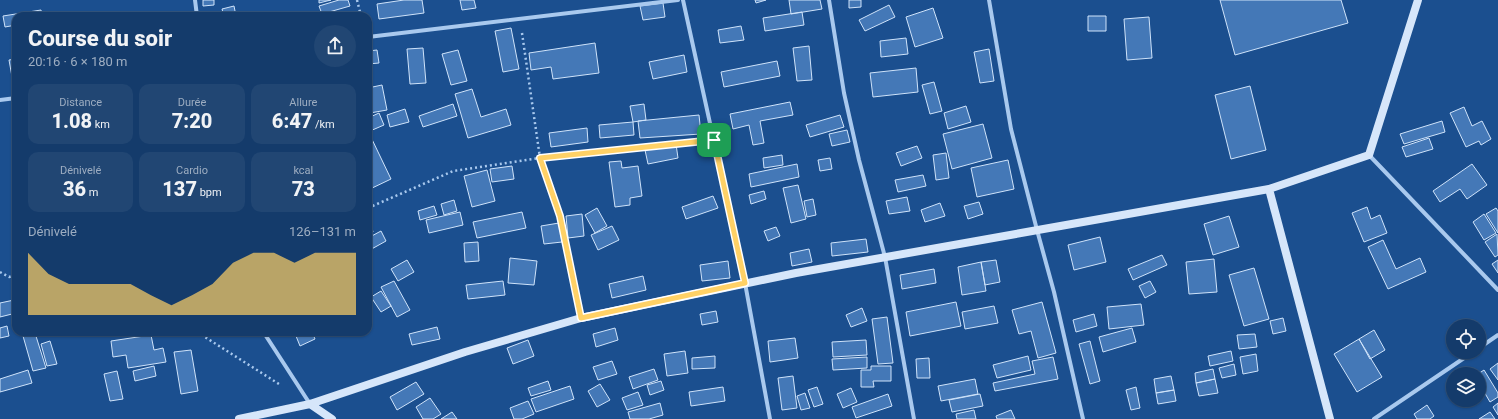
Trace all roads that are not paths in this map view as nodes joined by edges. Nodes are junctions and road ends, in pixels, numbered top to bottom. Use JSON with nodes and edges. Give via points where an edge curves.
{"nodes":[{"id":1,"x":195,"y":0,"type":"edge"},
{"id":2,"x":678,"y":0,"type":"edge"},
{"id":3,"x":683,"y":0,"type":"edge"},
{"id":4,"x":829,"y":0,"type":"edge"},
{"id":5,"x":989,"y":0,"type":"edge"},
{"id":6,"x":1418,"y":0,"type":"edge"},
{"id":7,"x":196,"y":12,"type":"edge"},
{"id":8,"x":372,"y":36,"type":"edge"},
{"id":9,"x":12,"y":98,"type":"edge"},
{"id":10,"x":0,"y":100,"type":"edge"},
{"id":11,"x":1369,"y":155,"type":"junction"},
{"id":12,"x":1269,"y":189,"type":"junction"},
{"id":13,"x":1037,"y":230,"type":"junction"},
{"id":14,"x":885,"y":257,"type":"junction"},
{"id":15,"x":745,"y":283,"type":"junction"},
{"id":16,"x":1498,"y":290,"type":"edge"},
{"id":17,"x":1498,"y":335,"type":"edge"},
{"id":18,"x":266,"y":336,"type":"edge"},
{"id":19,"x":1486,"y":343,"type":"edge"},
{"id":20,"x":1463,"y":359,"type":"edge"},
{"id":21,"x":310,"y":404,"type":"junction"},
{"id":22,"x":238,"y":419,"type":"edge"},
{"id":23,"x":332,"y":419,"type":"edge"},
{"id":24,"x":770,"y":419,"type":"edge"},
{"id":25,"x":914,"y":419,"type":"edge"},
{"id":26,"x":1083,"y":419,"type":"edge"},
{"id":27,"x":1330,"y":419,"type":"edge"},
{"id":28,"x":1374,"y":419,"type":"edge"}],
"edges":[{"from":1,"to":7,"type":"street"},
{"from":2,"to":8,"type":"street"},
{"from":3,"to":15,"type":"street"},
{"from":4,"to":14,"type":"street","via":[[846,101]]},
{"from":5,"to":13,"type":"street","via":[[1011,129]]},
{"from":6,"to":11,"type":"street"},
{"from":9,"to":10,"type":"street"},
{"from":11,"to":12,"type":"street"},
{"from":11,"to":16,"type":"street"},
{"from":12,"to":13,"type":"street"},
{"from":12,"to":27,"type":"street"},
{"from":13,"to":14,"type":"street"},
{"from":13,"to":26,"type":"street"},
{"from":14,"to":15,"type":"street"},
{"from":14,"to":25,"type":"street"},
{"from":15,"to":21,"type":"street","via":[[581,318],[465,352]]},
{"from":15,"to":24,"type":"street"},
{"from":17,"to":19,"type":"street"},
{"from":18,"to":21,"type":"street"},
{"from":20,"to":28,"type":"street"},
{"from":21,"to":22,"type":"street"},
{"from":21,"to":23,"type":"street"}]}
